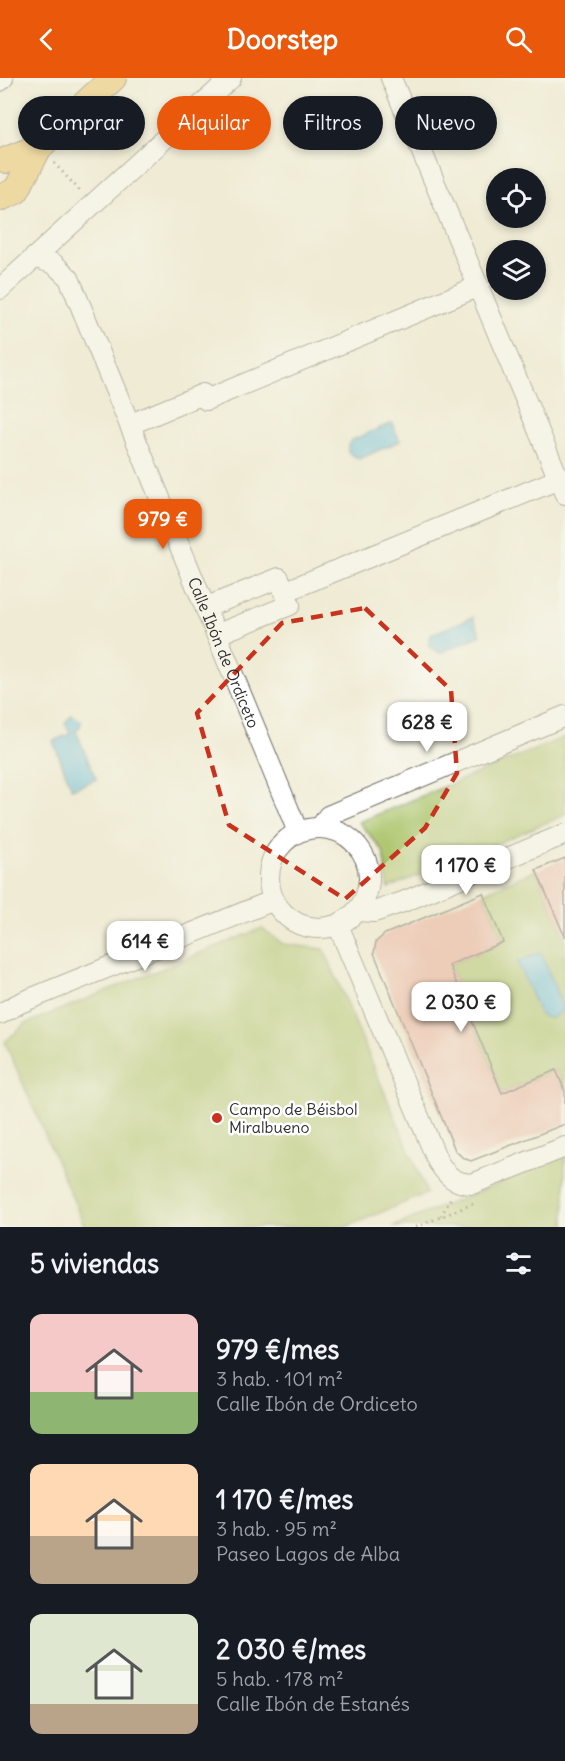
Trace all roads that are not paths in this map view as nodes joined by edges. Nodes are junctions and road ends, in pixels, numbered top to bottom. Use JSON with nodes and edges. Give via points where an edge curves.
{"nodes":[{"id":1,"x":113,"y":78,"type":"edge"},
{"id":2,"x":231,"y":78,"type":"edge"},
{"id":3,"x":391,"y":78,"type":"edge"},
{"id":4,"x":9,"y":166,"type":"edge"},
{"id":5,"x":0,"y":198,"type":"edge"},
{"id":6,"x":35,"y":257,"type":"junction"},
{"id":7,"x":479,"y":286,"type":"junction"},
{"id":8,"x":0,"y":290,"type":"edge"},
{"id":9,"x":131,"y":424,"type":"junction"},
{"id":10,"x":562,"y":487,"type":"edge"},
{"id":11,"x":284,"y":592,"type":"junction"},
{"id":12,"x":207,"y":607,"type":"junction"},
{"id":13,"x":218,"y":634,"type":"junction"},
{"id":14,"x":565,"y":716,"type":"edge"},
{"id":15,"x":320,"y":828,"type":"junction"},
{"id":16,"x":298,"y":832,"type":"junction"},
{"id":17,"x":565,"y":834,"type":"edge"},
{"id":18,"x":274,"y":900,"type":"junction"},
{"id":19,"x":358,"y":910,"type":"junction"},
{"id":20,"x":338,"y":925,"type":"junction"},
{"id":21,"x":0,"y":1014,"type":"edge"},
{"id":22,"x":565,"y":1147,"type":"edge"}],
"edges":[{"from":1,"to":4,"type":"main road","via":[[39,147]]},
{"from":2,"to":6,"type":"street"},
{"from":3,"to":7,"type":"street"},
{"from":4,"to":5,"type":"main road","via":[[11,196]]},
{"from":6,"to":8,"type":"street"},
{"from":6,"to":9,"type":"street","name":"Calle Ibón de Ordiceto","via":[[54,264],[69,278]]},
{"from":7,"to":9,"type":"street","via":[[206,400],[203,394]]},
{"from":7,"to":10,"type":"street"},
{"from":9,"to":12,"type":"street","name":"Calle Ibón de Ordiceto"},
{"from":10,"to":11,"type":"street"},
{"from":11,"to":12,"type":"street","via":[[279,578]]},
{"from":11,"to":13,"type":"street","via":[[290,605]]},
{"from":12,"to":13,"type":"street","name":"Calle Ibón de Ordiceto"},
{"from":13,"to":16,"type":"street","name":"Calle Ibón de Ordiceto"},
{"from":14,"to":15,"type":"street","via":[[338,811],[328,816]]},
{"from":15,"to":16,"type":"street"},
{"from":15,"to":19,"type":"street","via":[[336,830],[362,850],[370,881],[367,897]]},
{"from":16,"to":18,"type":"street","via":[[285,841],[273,861],[269,884]]},
{"from":17,"to":19,"type":"street","via":[[403,902],[374,912]]},
{"from":18,"to":20,"type":"street","via":[[294,922],[323,929]]},
{"from":18,"to":21,"type":"street"},
{"from":19,"to":20,"type":"street"},
{"from":20,"to":22,"type":"street","via":[[438,1162],[447,1175],[458,1183],[472,1184]]}]}
